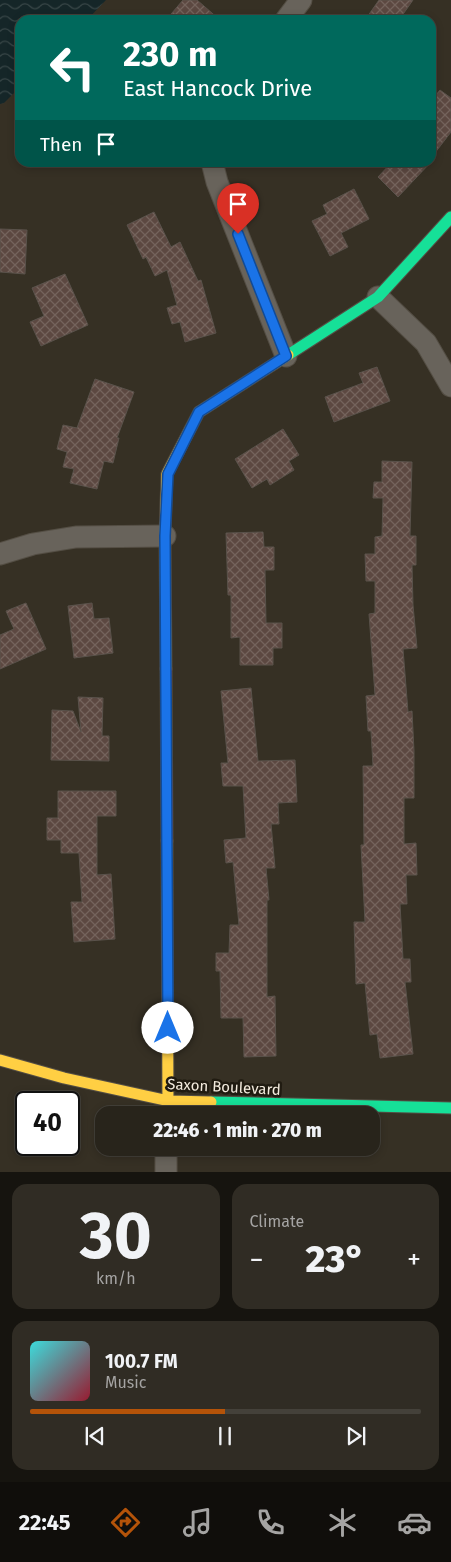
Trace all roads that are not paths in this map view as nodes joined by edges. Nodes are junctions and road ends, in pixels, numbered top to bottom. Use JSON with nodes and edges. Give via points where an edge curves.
{"nodes":[{"id":1,"x":301,"y":0,"type":"edge"},
{"id":2,"x":290,"y":15,"type":"edge"},
{"id":3,"x":213,"y":167,"type":"edge"},
{"id":4,"x":451,"y":217,"type":"edge"},
{"id":5,"x":378,"y":298,"type":"junction"},
{"id":6,"x":286,"y":356,"type":"junction"},
{"id":7,"x":451,"y":386,"type":"edge"},
{"id":8,"x":165,"y":536,"type":"junction"},
{"id":9,"x":0,"y":554,"type":"edge"},
{"id":10,"x":0,"y":1060,"type":"edge"},
{"id":11,"x":169,"y":1101,"type":"junction"},
{"id":12,"x":169,"y":1106,"type":"edge"},
{"id":13,"x":451,"y":1108,"type":"edge"},
{"id":14,"x":166,"y":1156,"type":"edge"},
{"id":15,"x":166,"y":1172,"type":"edge"}],
"edges":[{"from":1,"to":2,"type":"street"},
{"from":3,"to":6,"type":"street"},
{"from":4,"to":5,"type":"street"},
{"from":5,"to":6,"type":"street"},
{"from":5,"to":7,"type":"street","via":[[426,343]]},
{"from":6,"to":8,"type":"street","via":[[199,412],[168,474]]},
{"from":8,"to":9,"type":"street","via":[[76,537],[33,544]]},
{"from":8,"to":11,"type":"street"},
{"from":10,"to":11,"type":"street","name":"Saxon Boulevard"},
{"from":11,"to":12,"type":"street"},
{"from":11,"to":13,"type":"street","name":"Saxon Boulevard"},
{"from":14,"to":15,"type":"street"}]}
